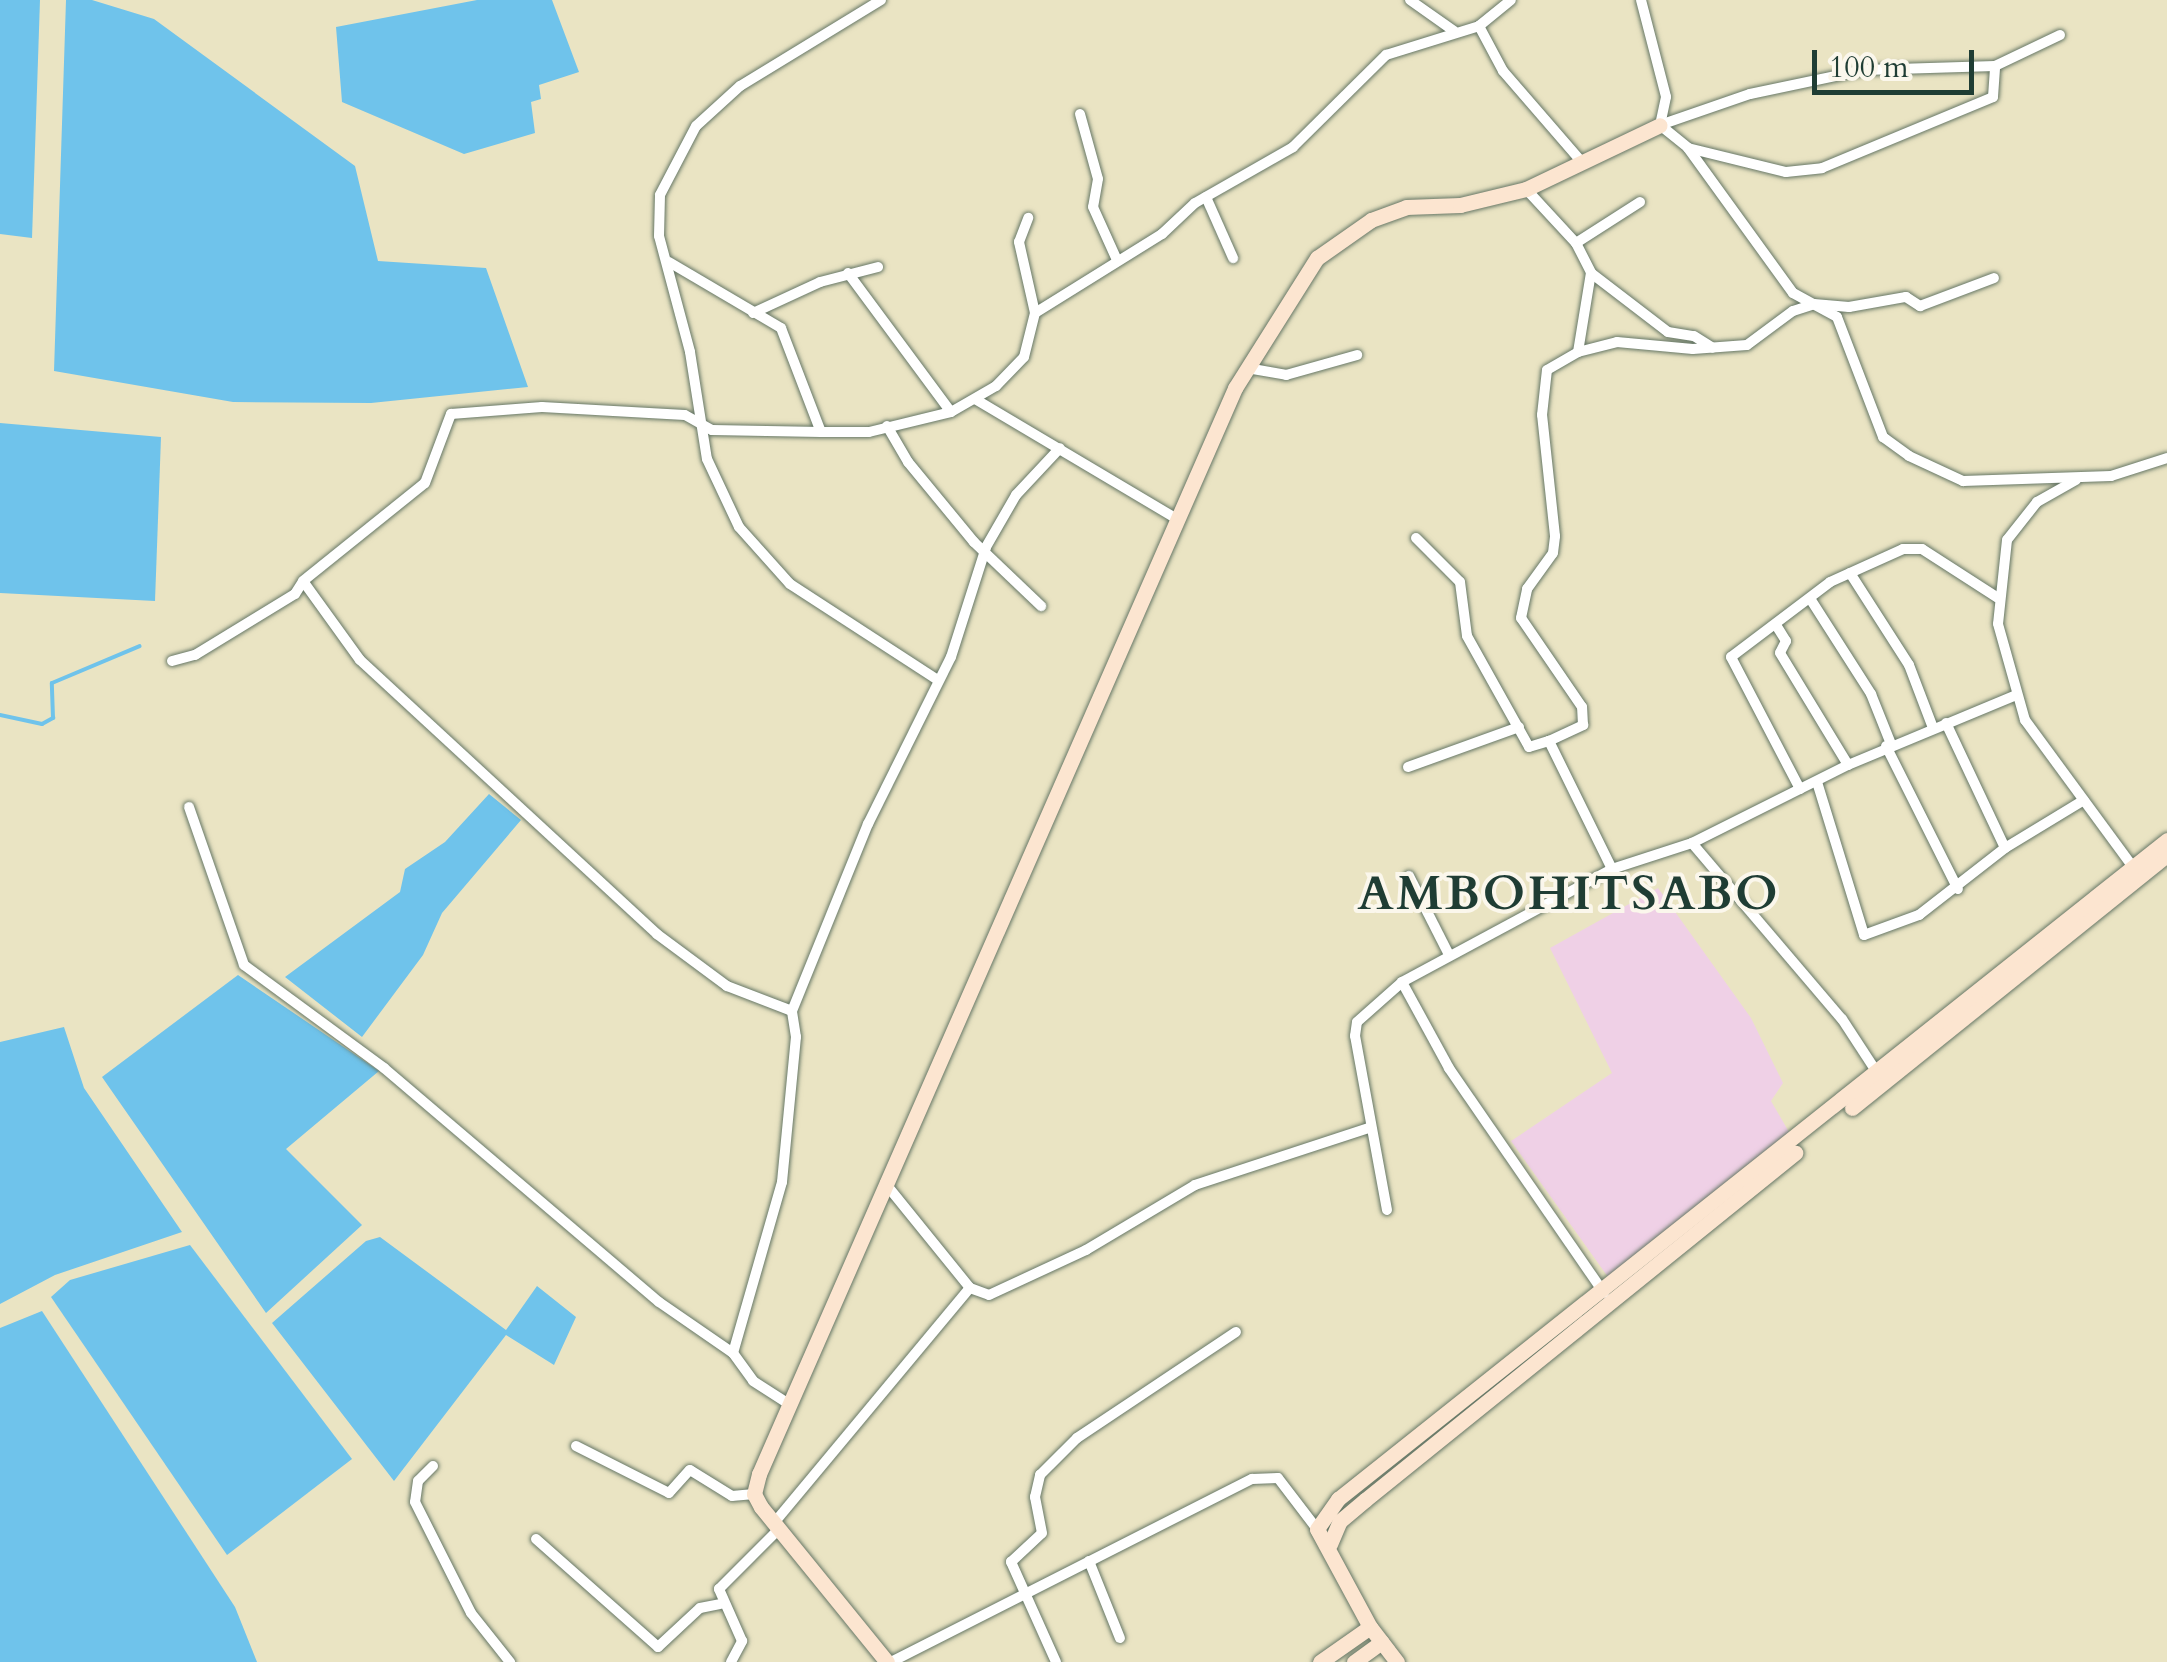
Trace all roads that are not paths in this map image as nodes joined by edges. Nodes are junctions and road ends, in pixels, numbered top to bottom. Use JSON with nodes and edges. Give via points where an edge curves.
{"nodes":[{"id":1,"x":881,"y":0,"type":"edge"},
{"id":2,"x":1410,"y":0,"type":"edge"},
{"id":3,"x":1511,"y":0,"type":"edge"},
{"id":4,"x":1642,"y":0,"type":"edge"},
{"id":5,"x":1479,"y":26,"type":"junction"},
{"id":6,"x":1454,"y":31,"type":"junction"},
{"id":7,"x":2060,"y":35,"type":"dead end"},
{"id":8,"x":1995,"y":66,"type":"junction"},
{"id":9,"x":1080,"y":114,"type":"dead end"},
{"id":10,"x":1660,"y":125,"type":"junction"},
{"id":11,"x":1688,"y":148,"type":"junction"},
{"id":12,"x":1581,"y":161,"type":"junction"},
{"id":13,"x":1526,"y":189,"type":"junction"},
{"id":14,"x":1206,"y":198,"type":"junction"},
{"id":15,"x":1640,"y":202,"type":"dead end"},
{"id":16,"x":1028,"y":218,"type":"dead end"},
{"id":17,"x":1576,"y":242,"type":"junction"},
{"id":18,"x":1116,"y":258,"type":"junction"},
{"id":19,"x":1233,"y":258,"type":"dead end"},
{"id":20,"x":670,"y":262,"type":"junction"},
{"id":21,"x":878,"y":268,"type":"dead end"},
{"id":22,"x":1591,"y":273,"type":"junction"},
{"id":23,"x":848,"y":274,"type":"junction"},
{"id":24,"x":1994,"y":278,"type":"dead end"},
{"id":25,"x":1814,"y":304,"type":"junction"},
{"id":26,"x":1036,"y":312,"type":"junction"},
{"id":27,"x":753,"y":313,"type":"junction"},
{"id":28,"x":1714,"y":348,"type":"junction"},
{"id":29,"x":1578,"y":352,"type":"junction"},
{"id":30,"x":1357,"y":355,"type":"dead end"},
{"id":31,"x":1247,"y":368,"type":"junction"},
{"id":32,"x":976,"y":399,"type":"junction"},
{"id":33,"x":952,"y":412,"type":"junction"},
{"id":34,"x":702,"y":424,"type":"junction"},
{"id":35,"x":887,"y":426,"type":"junction"},
{"id":36,"x":821,"y":432,"type":"junction"},
{"id":37,"x":1060,"y":448,"type":"junction"},
{"id":38,"x":2167,"y":458,"type":"edge"},
{"id":39,"x":2081,"y":478,"type":"junction"},
{"id":40,"x":1174,"y":517,"type":"junction"},
{"id":41,"x":1416,"y":538,"type":"dead end"},
{"id":42,"x":986,"y":548,"type":"junction"},
{"id":43,"x":1850,"y":573,"type":"junction"},
{"id":44,"x":303,"y":581,"type":"junction"},
{"id":45,"x":1998,"y":598,"type":"junction"},
{"id":46,"x":1811,"y":600,"type":"junction"},
{"id":47,"x":1041,"y":606,"type":"dead end"},
{"id":48,"x":1776,"y":625,"type":"junction"},
{"id":49,"x":172,"y":661,"type":"dead end"},
{"id":50,"x":938,"y":680,"type":"junction"},
{"id":51,"x":2016,"y":695,"type":"junction"},
{"id":52,"x":1946,"y":723,"type":"junction"},
{"id":53,"x":1519,"y":727,"type":"junction"},
{"id":54,"x":1933,"y":728,"type":"junction"},
{"id":55,"x":1550,"y":741,"type":"junction"},
{"id":56,"x":1888,"y":745,"type":"junction"},
{"id":57,"x":1848,"y":766,"type":"junction"},
{"id":58,"x":1408,"y":768,"type":"dead end"},
{"id":59,"x":1817,"y":782,"type":"junction"},
{"id":60,"x":1800,"y":789,"type":"junction"},
{"id":61,"x":2084,"y":800,"type":"junction"},
{"id":62,"x":190,"y":807,"type":"dead end"},
{"id":63,"x":2167,"y":840,"type":"edge"},
{"id":64,"x":1692,"y":843,"type":"junction"},
{"id":65,"x":2005,"y":848,"type":"junction"},
{"id":66,"x":2167,"y":855,"type":"edge"},
{"id":67,"x":2133,"y":867,"type":"junction"},
{"id":68,"x":1612,"y":869,"type":"junction"},
{"id":69,"x":1409,"y":876,"type":"dead end"},
{"id":70,"x":2120,"y":884,"type":"junction"},
{"id":71,"x":1958,"y":889,"type":"junction"},
{"id":72,"x":1449,"y":955,"type":"junction"},
{"id":73,"x":1402,"y":982,"type":"junction"},
{"id":74,"x":792,"y":1011,"type":"junction"},
{"id":75,"x":1874,"y":1082,"type":"junction"},
{"id":76,"x":1371,"y":1126,"type":"junction"},
{"id":77,"x":885,"y":1183,"type":"junction"},
{"id":78,"x":1387,"y":1210,"type":"dead end"},
{"id":79,"x":970,"y":1288,"type":"junction"},
{"id":80,"x":1608,"y":1297,"type":"junction"},
{"id":81,"x":1236,"y":1332,"type":"dead end"},
{"id":82,"x":733,"y":1353,"type":"junction"},
{"id":83,"x":1506,"y":1365,"type":"junction"},
{"id":84,"x":1518,"y":1380,"type":"junction"},
{"id":85,"x":789,"y":1404,"type":"junction"},
{"id":86,"x":576,"y":1446,"type":"dead end"},
{"id":87,"x":433,"y":1466,"type":"dead end"},
{"id":88,"x":754,"y":1494,"type":"junction"},
{"id":89,"x":776,"y":1526,"type":"junction"},
{"id":90,"x":1317,"y":1529,"type":"junction"},
{"id":91,"x":536,"y":1539,"type":"dead end"},
{"id":92,"x":1330,"y":1544,"type":"junction"},
{"id":93,"x":1089,"y":1562,"type":"junction"},
{"id":94,"x":1023,"y":1595,"type":"junction"},
{"id":95,"x":720,"y":1604,"type":"junction"},
{"id":96,"x":1370,"y":1627,"type":"junction"},
{"id":97,"x":1120,"y":1638,"type":"dead end"},
{"id":98,"x":1382,"y":1642,"type":"junction"},
{"id":99,"x":510,"y":1662,"type":"edge"},
{"id":100,"x":731,"y":1662,"type":"edge"},
{"id":101,"x":889,"y":1662,"type":"edge"},
{"id":102,"x":1056,"y":1662,"type":"edge"},
{"id":103,"x":1320,"y":1662,"type":"edge"},
{"id":104,"x":1354,"y":1662,"type":"edge"},
{"id":105,"x":1397,"y":1662,"type":"edge"}],
"edges":[{"from":1,"to":20,"type":"street","via":[[740,86],[696,126],[660,195],[659,236]]},
{"from":2,"to":6,"type":"street"},
{"from":3,"to":5,"type":"street"},
{"from":4,"to":10,"type":"street","via":[[1666,97]]},
{"from":5,"to":6,"type":"street"},
{"from":5,"to":12,"type":"street","via":[[1504,72]]},
{"from":6,"to":14,"type":"street","via":[[1386,55],[1333,102],[1315,130]]},
{"from":7,"to":8,"type":"street"},
{"from":8,"to":10,"type":"street","via":[[1864,70],[1750,94]]},
{"from":8,"to":11,"type":"street","via":[[1993,97],[1822,168],[1786,172]]},
{"from":9,"to":18,"type":"street","via":[[1098,179],[1093,206]]},
{"from":10,"to":11,"type":"street"},
{"from":10,"to":12,"type":"street"},
{"from":11,"to":25,"type":"street","via":[[1776,274]]},
{"from":12,"to":13,"type":"street"},
{"from":13,"to":17,"type":"street"},
{"from":13,"to":31,"type":"street","via":[[1460,205],[1406,207],[1371,220],[1317,258]]},
{"from":14,"to":18,"type":"street","via":[[1162,234]]},
{"from":14,"to":19,"type":"street"},
{"from":15,"to":17,"type":"street"},
{"from":16,"to":26,"type":"street","via":[[1019,242]]},
{"from":17,"to":22,"type":"street"},
{"from":18,"to":26,"type":"street"},
{"from":20,"to":27,"type":"street"},
{"from":20,"to":34,"type":"street"},
{"from":21,"to":23,"type":"street"},
{"from":22,"to":28,"type":"street","via":[[1668,332]]},
{"from":22,"to":29,"type":"street"},
{"from":23,"to":27,"type":"street"},
{"from":23,"to":33,"type":"street"},
{"from":24,"to":25,"type":"street","via":[[1920,306],[1906,297]]},
{"from":25,"to":28,"type":"street","via":[[1793,311],[1748,345]]},
{"from":25,"to":39,"type":"street","via":[[1836,317],[1848,336],[1883,437],[1909,456],[1963,481]]},
{"from":26,"to":32,"type":"street","via":[[1024,358]]},
{"from":27,"to":36,"type":"street","via":[[781,328]]},
{"from":28,"to":29,"type":"street","via":[[1618,342]]},
{"from":29,"to":55,"type":"street","via":[[1552,364],[1542,384],[1555,536],[1553,553],[1520,607],[1586,718]]},
{"from":30,"to":31,"type":"street","via":[[1286,375]]},
{"from":31,"to":40,"type":"street"},
{"from":32,"to":33,"type":"street"},
{"from":32,"to":37,"type":"street"},
{"from":33,"to":35,"type":"street"},
{"from":34,"to":36,"type":"street","via":[[712,430]]},
{"from":34,"to":44,"type":"street","via":[[685,415],[542,406],[451,414],[425,484]]},
{"from":34,"to":50,"type":"street","via":[[714,480],[758,550],[822,607]]},
{"from":35,"to":36,"type":"street"},
{"from":35,"to":42,"type":"street","via":[[908,462]]},
{"from":37,"to":40,"type":"street"},
{"from":37,"to":42,"type":"street","via":[[1016,495]]},
{"from":38,"to":39,"type":"street"},
{"from":39,"to":45,"type":"street","via":[[2037,502],[2007,540]]},
{"from":40,"to":77,"type":"street"},
{"from":41,"to":53,"type":"street","via":[[1460,582],[1467,636]]},
{"from":42,"to":47,"type":"street"},
{"from":42,"to":50,"type":"street"},
{"from":43,"to":45,"type":"street","via":[[1903,549],[1922,549]]},
{"from":43,"to":46,"type":"street"},
{"from":43,"to":54,"type":"street","via":[[1909,664]]},
{"from":44,"to":49,"type":"street","via":[[295,594],[212,645]]},
{"from":44,"to":74,"type":"street","via":[[360,660],[657,934],[727,986]]},
{"from":45,"to":51,"type":"street"},
{"from":46,"to":48,"type":"street"},
{"from":46,"to":56,"type":"street","via":[[1871,694]]},
{"from":48,"to":57,"type":"street","via":[[1786,641],[1780,653]]},
{"from":48,"to":60,"type":"street","via":[[1731,657]]},
{"from":50,"to":74,"type":"street","via":[[868,824]]},
{"from":51,"to":52,"type":"street"},
{"from":51,"to":61,"type":"street","via":[[2024,720]]},
{"from":52,"to":54,"type":"street"},
{"from":52,"to":65,"type":"street"},
{"from":53,"to":55,"type":"street","via":[[1529,748]]},
{"from":53,"to":58,"type":"street"},
{"from":54,"to":56,"type":"street"},
{"from":55,"to":68,"type":"street"},
{"from":56,"to":57,"type":"street"},
{"from":56,"to":71,"type":"street"},
{"from":57,"to":59,"type":"street"},
{"from":59,"to":60,"type":"street"},
{"from":59,"to":71,"type":"street","via":[[1864,934],[1913,918]]},
{"from":60,"to":64,"type":"street"},
{"from":61,"to":65,"type":"street"},
{"from":61,"to":67,"type":"street"},
{"from":62,"to":82,"type":"street","via":[[244,965],[384,1068],[659,1302]]},
{"from":63,"to":67,"type":"street"},
{"from":64,"to":68,"type":"street"},
{"from":64,"to":75,"type":"street","via":[[1842,1019]]},
{"from":65,"to":71,"type":"street"},
{"from":66,"to":70,"type":"street"},
{"from":67,"to":70,"type":"street"},
{"from":68,"to":72,"type":"street"},
{"from":69,"to":72,"type":"street"},
{"from":70,"to":75,"type":"street"},
{"from":72,"to":73,"type":"street"},
{"from":73,"to":76,"type":"street","via":[[1357,1022]]},
{"from":73,"to":80,"type":"street","via":[[1448,1068]]},
{"from":74,"to":82,"type":"street","via":[[796,1037],[786,1156]]},
{"from":75,"to":80,"type":"street"},
{"from":76,"to":78,"type":"street"},
{"from":76,"to":79,"type":"street","via":[[1195,1185],[1086,1250],[989,1295]]},
{"from":77,"to":79,"type":"street"},
{"from":77,"to":85,"type":"street"},
{"from":79,"to":89,"type":"street"},
{"from":80,"to":83,"type":"street"},
{"from":80,"to":84,"type":"street"},
{"from":81,"to":94,"type":"street","via":[[1078,1438],[1040,1474],[1035,1497],[1042,1533],[1011,1556]]},
{"from":82,"to":85,"type":"street","via":[[753,1381]]},
{"from":83,"to":84,"type":"street"},
{"from":83,"to":90,"type":"street","via":[[1338,1498]]},
{"from":84,"to":92,"type":"street","via":[[1340,1522]]},
{"from":85,"to":88,"type":"street"},
{"from":86,"to":88,"type":"street","via":[[669,1493],[690,1470],[732,1496]]},
{"from":87,"to":99,"type":"street","via":[[418,1482],[415,1502],[471,1613]]},
{"from":88,"to":89,"type":"street"},
{"from":89,"to":95,"type":"street","via":[[719,1590]]},
{"from":89,"to":101,"type":"street"},
{"from":90,"to":92,"type":"street"},
{"from":90,"to":93,"type":"street","via":[[1278,1478],[1266,1475]]},
{"from":91,"to":95,"type":"street","via":[[658,1647],[700,1608]]},
{"from":92,"to":96,"type":"street"},
{"from":93,"to":94,"type":"street"},
{"from":93,"to":97,"type":"street"},
{"from":94,"to":101,"type":"street"},
{"from":94,"to":102,"type":"street"},
{"from":95,"to":100,"type":"street","via":[[742,1642]]},
{"from":96,"to":98,"type":"street"},
{"from":96,"to":103,"type":"street"},
{"from":98,"to":104,"type":"street"},
{"from":98,"to":105,"type":"street"}]}
